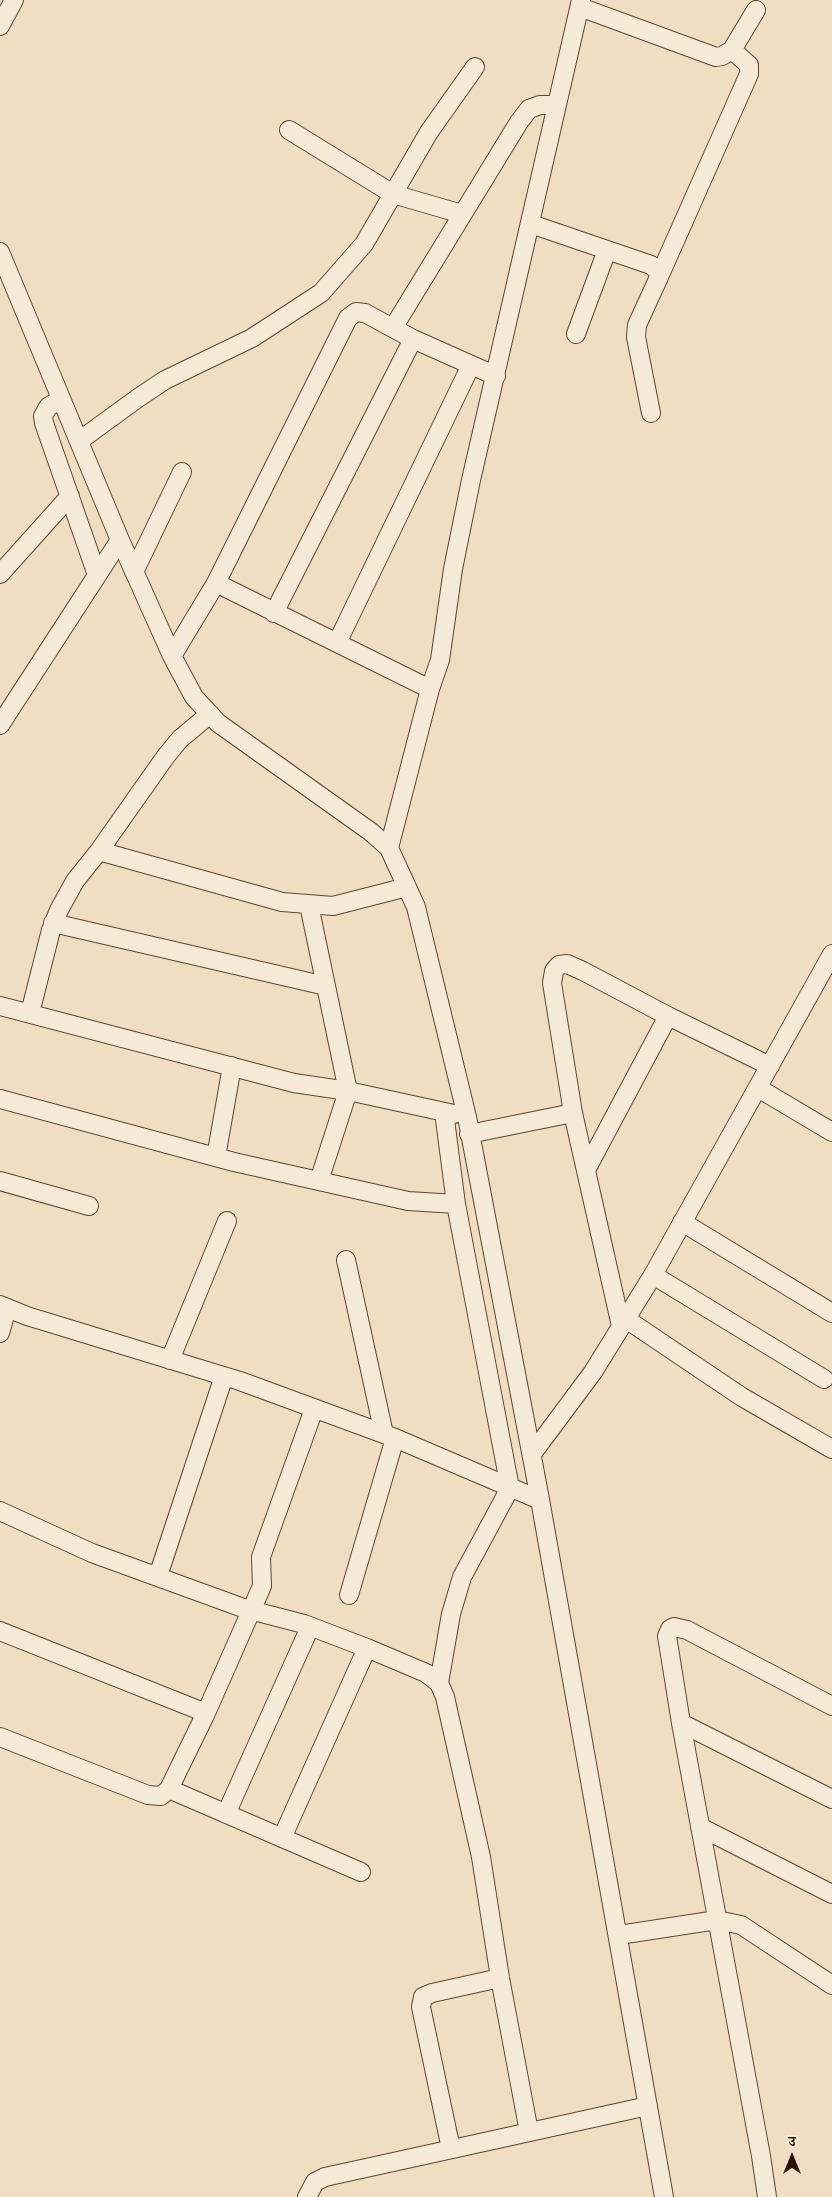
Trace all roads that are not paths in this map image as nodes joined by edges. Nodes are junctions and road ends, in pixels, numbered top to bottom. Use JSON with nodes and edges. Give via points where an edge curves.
{"nodes":[{"id":1,"x":14,"y":0,"type":"edge"},
{"id":2,"x":581,"y":3,"type":"edge"},
{"id":3,"x":756,"y":10,"type":"dead end"},
{"id":4,"x":0,"y":26,"type":"edge"},
{"id":5,"x":732,"y":50,"type":"junction"},
{"id":6,"x":475,"y":67,"type":"dead end"},
{"id":7,"x":556,"y":105,"type":"junction"},
{"id":8,"x":289,"y":130,"type":"dead end"},
{"id":9,"x":393,"y":194,"type":"junction"},
{"id":10,"x":462,"y":214,"type":"junction"},
{"id":11,"x":531,"y":224,"type":"junction"},
{"id":12,"x":607,"y":250,"type":"junction"},
{"id":13,"x":0,"y":252,"type":"edge"},
{"id":14,"x":659,"y":277,"type":"junction"},
{"id":15,"x":393,"y":328,"type":"junction"},
{"id":16,"x":576,"y":334,"type":"dead end"},
{"id":17,"x":413,"y":338,"type":"junction"},
{"id":18,"x":471,"y":365,"type":"junction"},
{"id":19,"x":496,"y":376,"type":"junction"},
{"id":20,"x":61,"y":399,"type":"junction"},
{"id":21,"x":651,"y":413,"type":"dead end"},
{"id":22,"x":79,"y":441,"type":"junction"},
{"id":23,"x":182,"y":472,"type":"dead end"},
{"id":24,"x":70,"y":496,"type":"junction"},
{"id":25,"x":120,"y":540,"type":"junction"},
{"id":26,"x":134,"y":572,"type":"junction"},
{"id":27,"x":0,"y":574,"type":"edge"},
{"id":28,"x":97,"y":575,"type":"junction"},
{"id":29,"x":216,"y":583,"type":"junction"},
{"id":30,"x":274,"y":613,"type":"junction"},
{"id":31,"x":337,"y":643,"type":"junction"},
{"id":32,"x":172,"y":656,"type":"junction"},
{"id":33,"x":430,"y":689,"type":"junction"},
{"id":34,"x":210,"y":714,"type":"junction"},
{"id":35,"x":0,"y":725,"type":"edge"},
{"id":36,"x":389,"y":848,"type":"junction"},
{"id":37,"x":99,"y":851,"type":"junction"},
{"id":38,"x":407,"y":887,"type":"junction"},
{"id":39,"x":309,"y":905,"type":"junction"},
{"id":40,"x":53,"y":923,"type":"junction"},
{"id":41,"x":832,"y":954,"type":"edge"},
{"id":42,"x":326,"y":986,"type":"junction"},
{"id":43,"x":0,"y":1006,"type":"edge"},
{"id":44,"x":30,"y":1013,"type":"junction"},
{"id":45,"x":668,"y":1016,"type":"junction"},
{"id":46,"x":232,"y":1066,"type":"junction"},
{"id":47,"x":770,"y":1066,"type":"junction"},
{"id":48,"x":758,"y":1088,"type":"junction"},
{"id":49,"x":348,"y":1091,"type":"junction"},
{"id":50,"x":0,"y":1099,"type":"edge"},
{"id":51,"x":444,"y":1112,"type":"junction"},
{"id":52,"x":573,"y":1113,"type":"junction"},
{"id":53,"x":468,"y":1125,"type":"junction"},
{"id":54,"x":832,"y":1132,"type":"edge"},
{"id":55,"x":216,"y":1157,"type":"junction"},
{"id":56,"x":586,"y":1170,"type":"junction"},
{"id":57,"x":0,"y":1181,"type":"edge"},
{"id":58,"x":319,"y":1181,"type":"junction"},
{"id":59,"x":456,"y":1204,"type":"junction"},
{"id":60,"x":89,"y":1206,"type":"dead end"},
{"id":61,"x":226,"y":1221,"type":"dead end"},
{"id":62,"x":682,"y":1222,"type":"junction"},
{"id":63,"x":346,"y":1260,"type":"dead end"},
{"id":64,"x":653,"y":1275,"type":"junction"},
{"id":65,"x":4,"y":1307,"type":"edge"},
{"id":66,"x":832,"y":1313,"type":"edge"},
{"id":67,"x":624,"y":1323,"type":"junction"},
{"id":68,"x":0,"y":1334,"type":"edge"},
{"id":69,"x":170,"y":1360,"type":"junction"},
{"id":70,"x":224,"y":1376,"type":"junction"},
{"id":71,"x":824,"y":1379,"type":"dead end"},
{"id":72,"x":314,"y":1409,"type":"junction"},
{"id":73,"x":390,"y":1436,"type":"junction"},
{"id":74,"x":832,"y":1449,"type":"edge"},
{"id":75,"x":532,"y":1454,"type":"junction"},
{"id":76,"x":510,"y":1488,"type":"junction"},
{"id":77,"x":540,"y":1500,"type":"junction"},
{"id":78,"x":0,"y":1511,"type":"edge"},
{"id":79,"x":158,"y":1576,"type":"junction"},
{"id":80,"x":349,"y":1595,"type":"dead end"},
{"id":81,"x":252,"y":1611,"type":"junction"},
{"id":82,"x":310,"y":1626,"type":"junction"},
{"id":83,"x":0,"y":1631,"type":"edge"},
{"id":84,"x":367,"y":1648,"type":"junction"},
{"id":85,"x":439,"y":1683,"type":"junction"},
{"id":86,"x":832,"y":1706,"type":"edge"},
{"id":87,"x":206,"y":1713,"type":"junction"},
{"id":88,"x":681,"y":1723,"type":"junction"},
{"id":89,"x":0,"y":1737,"type":"edge"},
{"id":90,"x":169,"y":1789,"type":"junction"},
{"id":91,"x":832,"y":1799,"type":"edge"},
{"id":92,"x":226,"y":1814,"type":"junction"},
{"id":93,"x":700,"y":1827,"type":"junction"},
{"id":94,"x":282,"y":1838,"type":"junction"},
{"id":95,"x":361,"y":1872,"type":"dead end"},
{"id":96,"x":832,"y":1894,"type":"edge"},
{"id":97,"x":718,"y":1920,"type":"junction"},
{"id":98,"x":619,"y":1935,"type":"junction"},
{"id":99,"x":500,"y":1978,"type":"junction"},
{"id":100,"x":832,"y":1985,"type":"edge"},
{"id":101,"x":648,"y":2106,"type":"junction"},
{"id":102,"x":529,"y":2132,"type":"junction"},
{"id":103,"x":451,"y":2149,"type":"junction"},
{"id":104,"x":307,"y":2197,"type":"edge"},
{"id":105,"x":664,"y":2197,"type":"edge"},
{"id":106,"x":767,"y":2197,"type":"edge"}],
"edges":[{"from":1,"to":4,"type":"street"},
{"from":2,"to":5,"type":"street","via":[[716,56]]},
{"from":2,"to":7,"type":"street"},
{"from":3,"to":5,"type":"street"},
{"from":5,"to":14,"type":"street","via":[[749,65],[749,74]]},
{"from":6,"to":9,"type":"street","via":[[429,132]]},
{"from":7,"to":10,"type":"street","via":[[529,109]]},
{"from":7,"to":11,"type":"street"},
{"from":8,"to":9,"type":"street"},
{"from":9,"to":10,"type":"street"},
{"from":9,"to":22,"type":"street","via":[[364,244],[321,293],[252,338],[165,380]]},
{"from":10,"to":15,"type":"street"},
{"from":11,"to":12,"type":"street"},
{"from":11,"to":19,"type":"street"},
{"from":12,"to":14,"type":"street","via":[[651,265]]},
{"from":12,"to":16,"type":"street"},
{"from":13,"to":20,"type":"street"},
{"from":14,"to":21,"type":"street","via":[[637,325],[636,337]]},
{"from":15,"to":17,"type":"street"},
{"from":15,"to":29,"type":"street","via":[[365,313],[356,312],[348,318]]},
{"from":17,"to":18,"type":"street"},
{"from":17,"to":30,"type":"street"},
{"from":18,"to":19,"type":"street"},
{"from":18,"to":31,"type":"street"},
{"from":19,"to":33,"type":"street","via":[[453,569],[440,660]]},
{"from":20,"to":22,"type":"street"},
{"from":20,"to":24,"type":"street","via":[[48,407],[43,416]]},
{"from":22,"to":25,"type":"street"},
{"from":23,"to":26,"type":"street"},
{"from":24,"to":27,"type":"street"},
{"from":24,"to":28,"type":"street"},
{"from":25,"to":26,"type":"street"},
{"from":25,"to":28,"type":"street"},
{"from":26,"to":32,"type":"street"},
{"from":28,"to":35,"type":"street"},
{"from":29,"to":30,"type":"street"},
{"from":29,"to":32,"type":"street"},
{"from":30,"to":31,"type":"street"},
{"from":31,"to":33,"type":"street"},
{"from":32,"to":34,"type":"street","via":[[194,697]]},
{"from":33,"to":36,"type":"street"},
{"from":34,"to":36,"type":"street"},
{"from":34,"to":37,"type":"street","via":[[180,739],[166,756]]},
{"from":36,"to":38,"type":"street"},
{"from":37,"to":39,"type":"street","via":[[282,902]]},
{"from":37,"to":40,"type":"street","via":[[75,881]]},
{"from":38,"to":39,"type":"street","via":[[332,906]]},
{"from":38,"to":53,"type":"street","via":[[416,907]]},
{"from":39,"to":42,"type":"street"},
{"from":40,"to":42,"type":"street"},
{"from":40,"to":44,"type":"street"},
{"from":41,"to":47,"type":"street"},
{"from":42,"to":49,"type":"street"},
{"from":43,"to":44,"type":"street"},
{"from":44,"to":46,"type":"street"},
{"from":45,"to":47,"type":"street"},
{"from":45,"to":52,"type":"street","via":[[583,971],[567,964],[559,965],[552,983]]},
{"from":45,"to":56,"type":"street"},
{"from":46,"to":49,"type":"street","via":[[294,1083]]},
{"from":46,"to":55,"type":"street"},
{"from":47,"to":48,"type":"street"},
{"from":48,"to":54,"type":"street"},
{"from":48,"to":62,"type":"street"},
{"from":49,"to":51,"type":"street"},
{"from":49,"to":58,"type":"street"},
{"from":50,"to":55,"type":"street"},
{"from":51,"to":53,"type":"street"},
{"from":51,"to":59,"type":"street"},
{"from":52,"to":53,"type":"street"},
{"from":52,"to":56,"type":"street"},
{"from":53,"to":75,"type":"street"},
{"from":55,"to":58,"type":"street"},
{"from":56,"to":67,"type":"street"},
{"from":57,"to":60,"type":"street"},
{"from":58,"to":59,"type":"street","via":[[408,1202]]},
{"from":59,"to":76,"type":"street"},
{"from":61,"to":69,"type":"street"},
{"from":62,"to":64,"type":"street"},
{"from":62,"to":66,"type":"street"},
{"from":63,"to":73,"type":"street"},
{"from":64,"to":67,"type":"street"},
{"from":64,"to":71,"type":"street"},
{"from":65,"to":68,"type":"street"},
{"from":65,"to":69,"type":"street"},
{"from":67,"to":74,"type":"street"},
{"from":67,"to":75,"type":"street","via":[[593,1372]]},
{"from":69,"to":70,"type":"street"},
{"from":70,"to":72,"type":"street"},
{"from":70,"to":79,"type":"street"},
{"from":72,"to":73,"type":"street"},
{"from":72,"to":81,"type":"street","via":[[261,1557],[262,1586]]},
{"from":73,"to":76,"type":"street"},
{"from":73,"to":80,"type":"street"},
{"from":75,"to":77,"type":"street"},
{"from":76,"to":77,"type":"street"},
{"from":76,"to":85,"type":"street","via":[[462,1577],[451,1614]]},
{"from":77,"to":98,"type":"street"},
{"from":78,"to":79,"type":"street","via":[[92,1553]]},
{"from":79,"to":81,"type":"street"},
{"from":81,"to":82,"type":"street"},
{"from":81,"to":87,"type":"street"},
{"from":82,"to":84,"type":"street"},
{"from":82,"to":92,"type":"street"},
{"from":83,"to":87,"type":"street"},
{"from":84,"to":85,"type":"street","via":[[426,1673]]},
{"from":84,"to":94,"type":"street"},
{"from":85,"to":99,"type":"street","via":[[445,1697],[481,1857]]},
{"from":86,"to":88,"type":"street","via":[[687,1630],[674,1627],[667,1636]]},
{"from":87,"to":90,"type":"street"},
{"from":88,"to":91,"type":"street"},
{"from":88,"to":93,"type":"street"},
{"from":89,"to":90,"type":"street","via":[[148,1795],[161,1796]]},
{"from":90,"to":92,"type":"street"},
{"from":92,"to":94,"type":"street"},
{"from":93,"to":96,"type":"street"},
{"from":93,"to":97,"type":"street"},
{"from":94,"to":95,"type":"street"},
{"from":97,"to":98,"type":"street"},
{"from":97,"to":100,"type":"street","via":[[741,1925]]},
{"from":97,"to":106,"type":"street"},
{"from":98,"to":101,"type":"street"},
{"from":99,"to":102,"type":"street"},
{"from":99,"to":103,"type":"street","via":[[423,1997],[421,2007]]},
{"from":101,"to":102,"type":"street"},
{"from":101,"to":105,"type":"street"},
{"from":102,"to":103,"type":"street"},
{"from":103,"to":104,"type":"street","via":[[325,2177],[314,2182]]}]}
